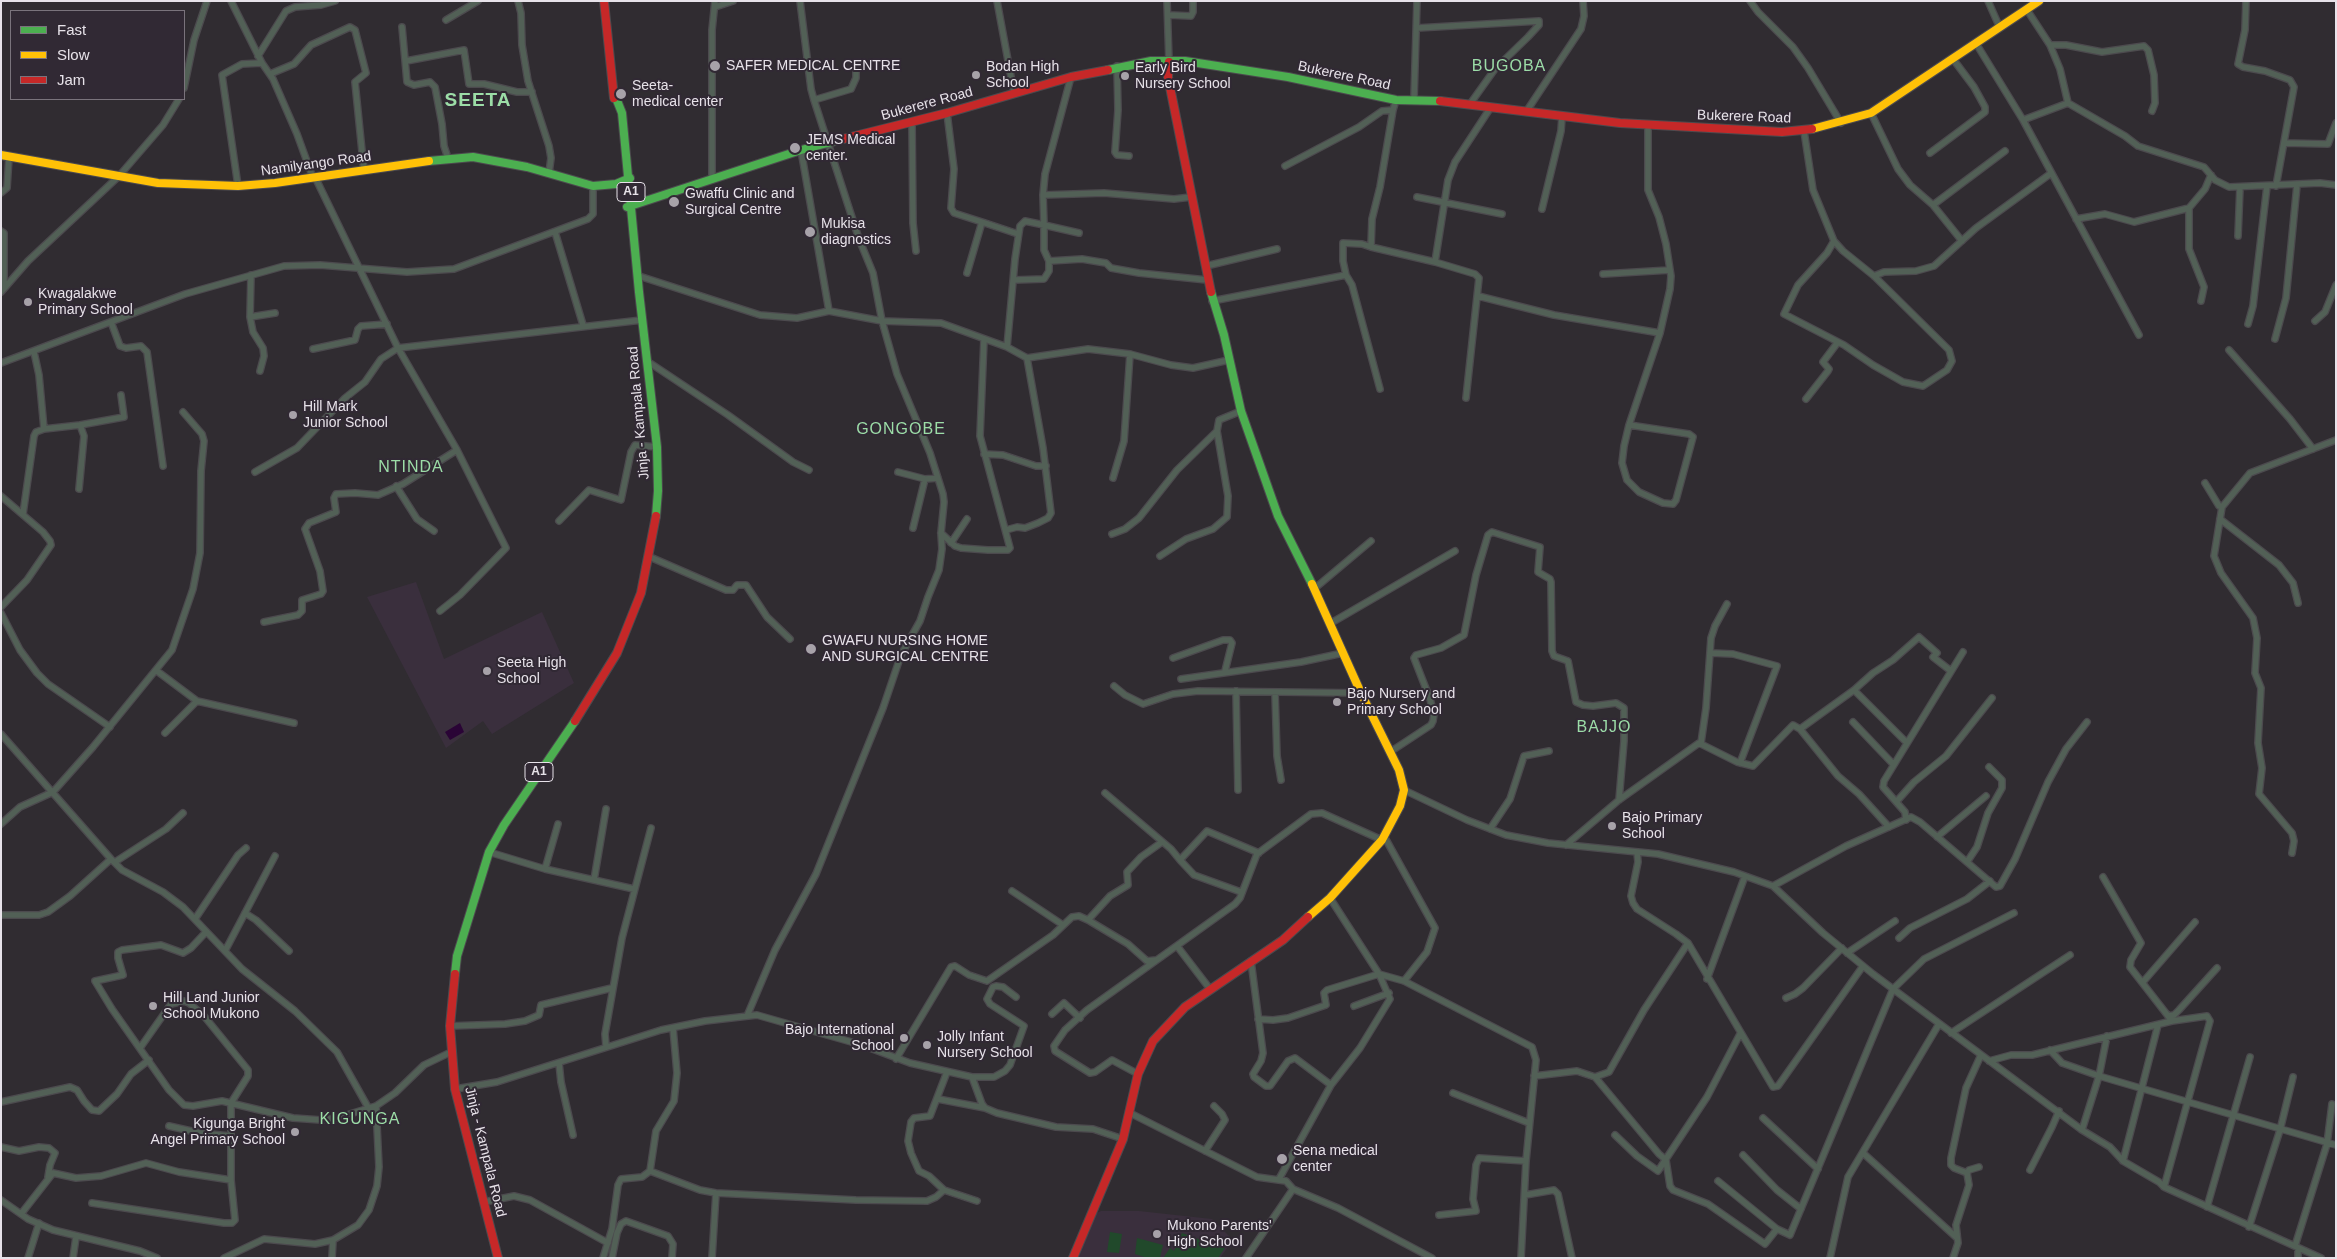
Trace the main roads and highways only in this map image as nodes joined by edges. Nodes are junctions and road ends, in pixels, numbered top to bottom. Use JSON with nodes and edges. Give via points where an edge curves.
{"nodes":[{"id":1,"x":604,"y":1,"type":"edge"},
{"id":2,"x":2039,"y":1,"type":"edge"},
{"id":3,"x":1169,"y":62,"type":"junction"},
{"id":4,"x":5,"y":156,"type":"edge"},
{"id":5,"x":627,"y":179,"type":"junction"},
{"id":6,"x":630,"y":206,"type":"junction"},
{"id":7,"x":639,"y":292,"type":"junction"},
{"id":8,"x":498,"y":1258,"type":"edge"},
{"id":9,"x":1073,"y":1258,"type":"edge"}],
"edges":[{"from":1,"to":5,"type":"main road","name":"Jinja - Kampala Road","number":"A1"},
{"from":2,"to":3,"type":"main road","name":"Bukerere Road","via":[[1872,113],[1804,131],[1648,125],[1470,104],[1396,100],[1288,77]]},
{"from":3,"to":6,"type":"main road","name":"Bukerere Road","via":[[1117,66],[1071,77],[802,150]]},
{"from":3,"to":9,"type":"main road","via":[[1168,77],[1207,280],[1224,335],[1241,411],[1278,516],[1331,623],[1403,781],[1404,790],[1400,806],[1383,838],[1330,898],[1293,933],[1185,1007],[1161,1030],[1145,1055],[1123,1139]]},
{"from":4,"to":5,"type":"main road","name":"Namilyango Road","via":[[158,183],[238,186],[448,158],[485,158],[594,186]]},
{"from":5,"to":6,"type":"main road","name":"Jinja - Kampala Road","number":"A1"},
{"from":6,"to":7,"type":"main road","name":"Jinja - Kampala Road","number":"A1"},
{"from":6,"to":7,"type":"main road","name":"Jinja - Kampala Road","number":"A1"},
{"from":7,"to":8,"type":"main road","name":"Jinja - Kampala Road","number":"A1","via":[[657,447],[658,498],[650,557],[635,612],[587,704],[513,810],[489,852],[457,956],[450,1026],[455,1089]]}]}
